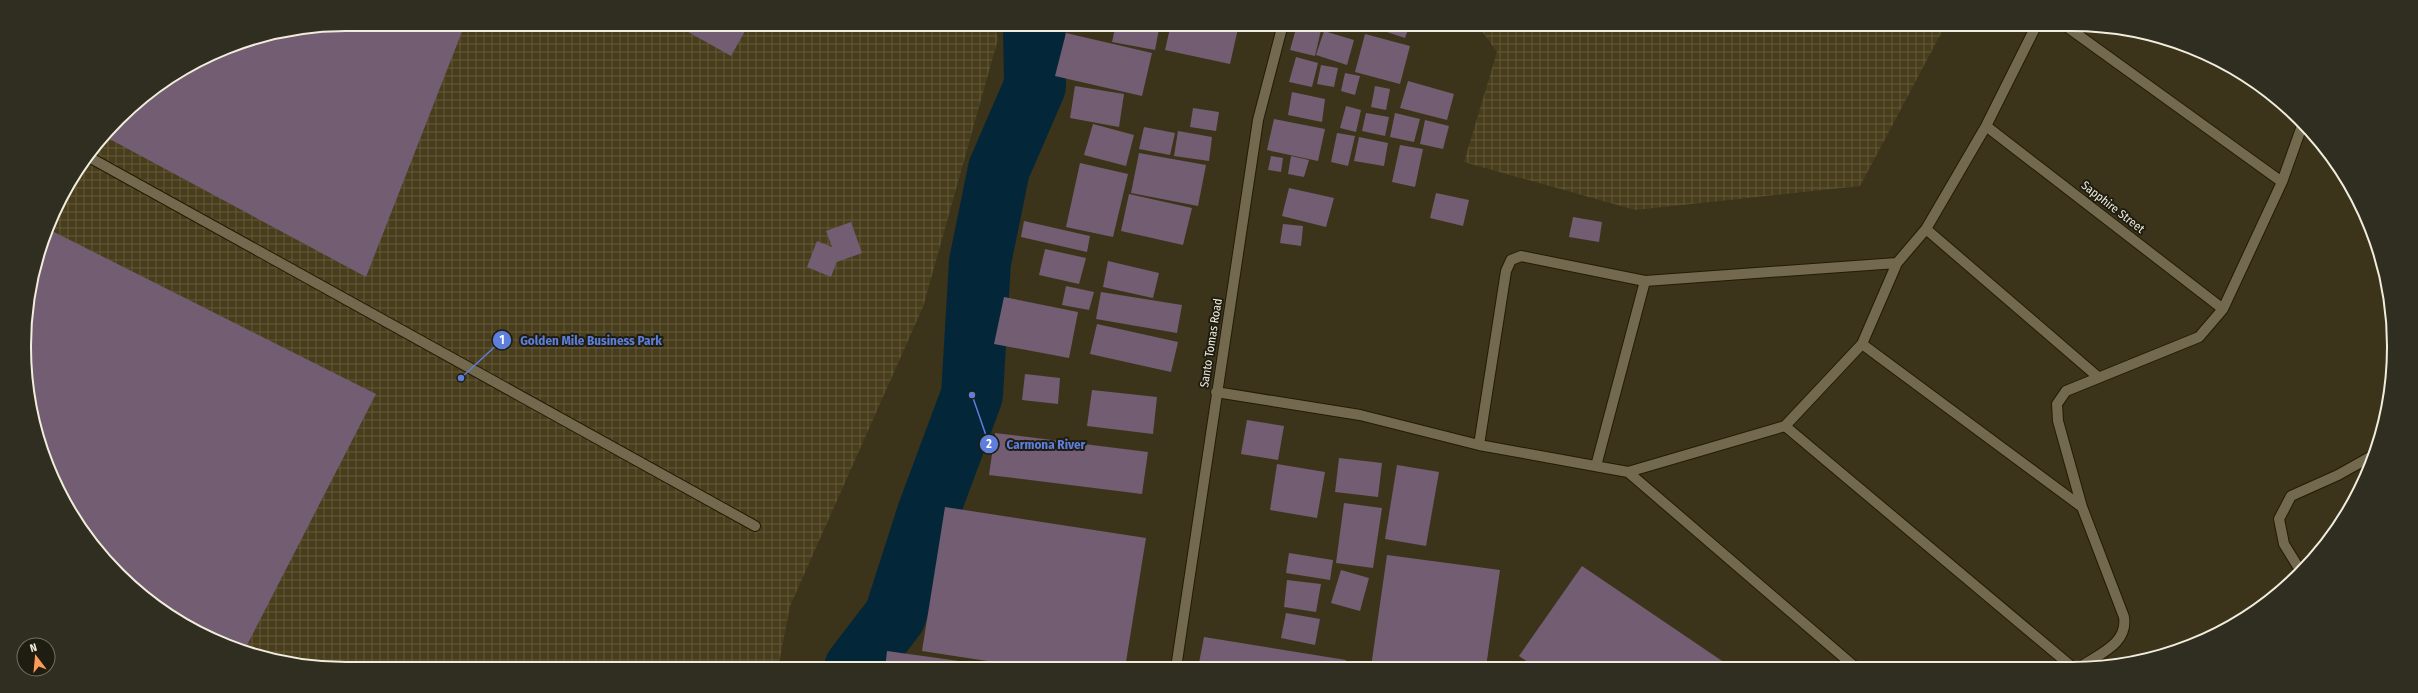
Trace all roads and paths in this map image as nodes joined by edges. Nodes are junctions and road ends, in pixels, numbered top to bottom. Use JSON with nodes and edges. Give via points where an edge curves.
{"nodes":[{"id":1,"x":1281,"y":31,"type":"edge"},
{"id":2,"x":2034,"y":31,"type":"edge"},
{"id":3,"x":2073,"y":31,"type":"edge"},
{"id":4,"x":1986,"y":126,"type":"junction"},
{"id":5,"x":2301,"y":129,"type":"edge"},
{"id":6,"x":92,"y":159,"type":"edge"},
{"id":7,"x":2282,"y":182,"type":"junction"},
{"id":8,"x":1926,"y":229,"type":"junction"},
{"id":9,"x":1897,"y":263,"type":"junction"},
{"id":10,"x":1645,"y":281,"type":"junction"},
{"id":11,"x":2223,"y":309,"type":"junction"},
{"id":12,"x":1862,"y":344,"type":"junction"},
{"id":13,"x":2098,"y":377,"type":"junction"},
{"id":14,"x":1216,"y":392,"type":"junction"},
{"id":15,"x":1785,"y":426,"type":"junction"},
{"id":16,"x":1479,"y":445,"type":"junction"},
{"id":17,"x":2366,"y":459,"type":"edge"},
{"id":18,"x":1596,"y":466,"type":"junction"},
{"id":19,"x":1628,"y":472,"type":"junction"},
{"id":20,"x":2082,"y":507,"type":"junction"},
{"id":21,"x":755,"y":526,"type":"dead end"},
{"id":22,"x":2298,"y":567,"type":"edge"},
{"id":23,"x":2089,"y":661,"type":"edge"},
{"id":24,"x":1177,"y":662,"type":"edge"},
{"id":25,"x":1849,"y":662,"type":"edge"},
{"id":26,"x":2066,"y":662,"type":"edge"}],
"edges":[{"from":1,"to":14,"type":"street","name":"Santo Tomas Road","via":[[1258,120]]},
{"from":2,"to":4,"type":"street"},
{"from":3,"to":7,"type":"street"},
{"from":4,"to":8,"type":"street"},
{"from":4,"to":11,"type":"street","name":"Sapphire Street"},
{"from":5,"to":7,"type":"street"},
{"from":6,"to":21,"type":"street"},
{"from":7,"to":11,"type":"street"},
{"from":8,"to":9,"type":"street"},
{"from":8,"to":13,"type":"street"},
{"from":9,"to":10,"type":"street"},
{"from":9,"to":12,"type":"street"},
{"from":10,"to":16,"type":"street","via":[[1521,256],[1511,260],[1506,271]]},
{"from":10,"to":18,"type":"street"},
{"from":11,"to":13,"type":"street","via":[[2200,337]]},
{"from":12,"to":15,"type":"street"},
{"from":12,"to":20,"type":"street"},
{"from":13,"to":20,"type":"street","via":[[2066,392],[2057,404],[2058,421]]},
{"from":14,"to":16,"type":"street","via":[[1360,415]]},
{"from":14,"to":24,"type":"street","name":"Santo Tomas Road"},
{"from":15,"to":19,"type":"street"},
{"from":15,"to":26,"type":"street"},
{"from":16,"to":18,"type":"street"},
{"from":17,"to":22,"type":"street","via":[[2291,496],[2279,519],[2284,544]]},
{"from":18,"to":19,"type":"street"},
{"from":19,"to":25,"type":"street"},
{"from":20,"to":23,"type":"street","via":[[2126,628],[2121,639]]}]}
